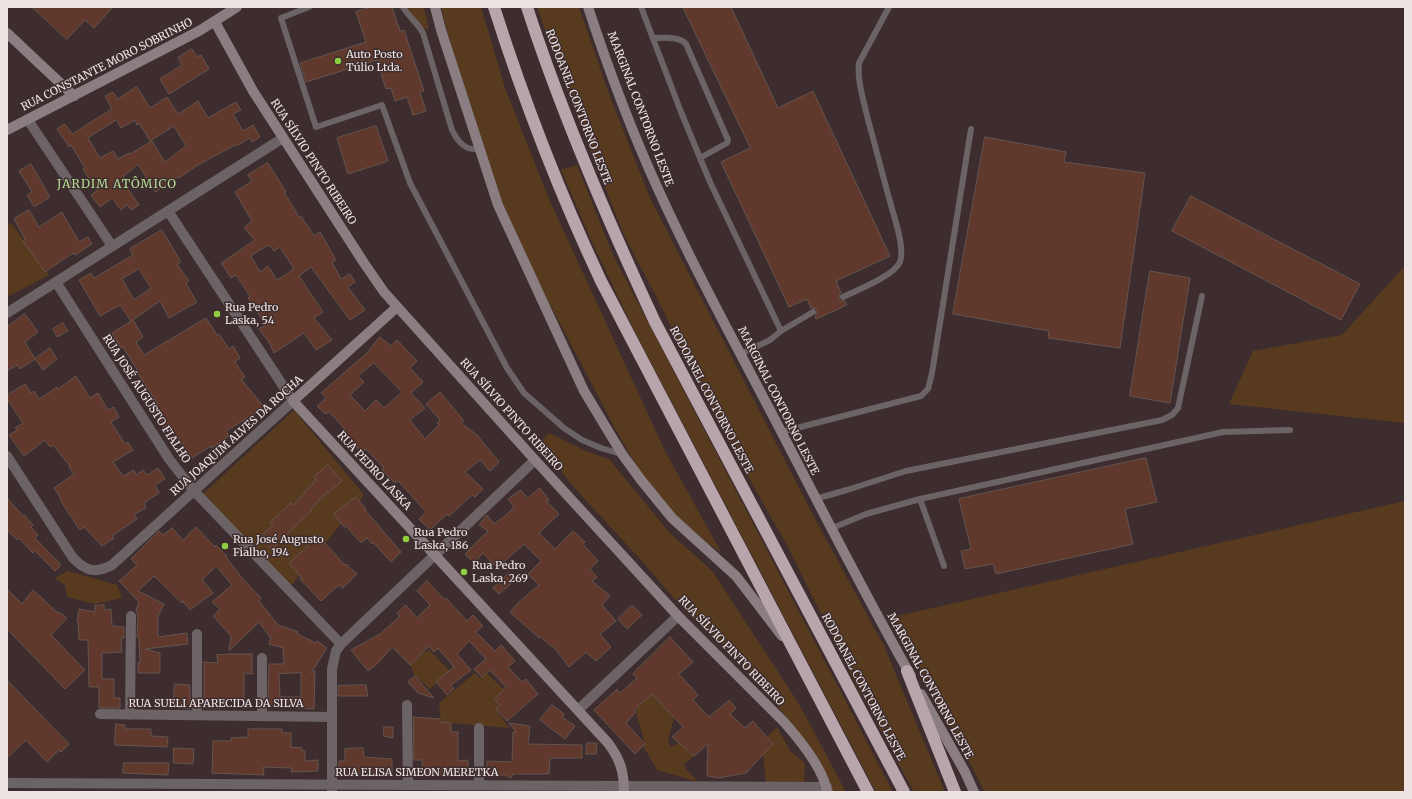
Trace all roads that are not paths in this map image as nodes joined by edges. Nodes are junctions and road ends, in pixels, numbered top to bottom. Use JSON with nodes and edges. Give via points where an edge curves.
{"nodes":[{"id":1,"x":237,"y":7,"type":"edge"},
{"id":2,"x":309,"y":7,"type":"edge"},
{"id":3,"x":403,"y":7,"type":"edge"},
{"id":4,"x":435,"y":7,"type":"edge"},
{"id":5,"x":494,"y":7,"type":"edge"},
{"id":6,"x":527,"y":7,"type":"edge"},
{"id":7,"x":588,"y":7,"type":"edge"},
{"id":8,"x":642,"y":7,"type":"edge"},
{"id":9,"x":889,"y":7,"type":"edge"},
{"id":10,"x":215,"y":22,"type":"junction"},
{"id":11,"x":7,"y":33,"type":"edge"},
{"id":12,"x":653,"y":38,"type":"junction"},
{"id":13,"x":74,"y":96,"type":"junction"},
{"id":14,"x":28,"y":120,"type":"junction"},
{"id":15,"x":971,"y":129,"type":"dead end"},
{"id":16,"x":7,"y":130,"type":"edge"},
{"id":17,"x":283,"y":138,"type":"junction"},
{"id":18,"x":480,"y":149,"type":"junction"},
{"id":19,"x":700,"y":158,"type":"junction"},
{"id":20,"x":168,"y":211,"type":"junction"},
{"id":21,"x":112,"y":246,"type":"junction"},
{"id":22,"x":56,"y":282,"type":"junction"},
{"id":23,"x":1202,"y":296,"type":"dead end"},
{"id":24,"x":843,"y":297,"type":"dead end"},
{"id":25,"x":397,"y":307,"type":"junction"},
{"id":26,"x":813,"y":312,"type":"dead end"},
{"id":27,"x":7,"y":313,"type":"edge"},
{"id":28,"x":781,"y":330,"type":"junction"},
{"id":29,"x":741,"y":354,"type":"junction"},
{"id":30,"x":293,"y":401,"type":"junction"},
{"id":31,"x":1290,"y":430,"type":"dead end"},
{"id":32,"x":781,"y":432,"type":"junction"},
{"id":33,"x":622,"y":454,"type":"junction"},
{"id":34,"x":7,"y":456,"type":"edge"},
{"id":35,"x":535,"y":460,"type":"junction"},
{"id":36,"x":194,"y":491,"type":"junction"},
{"id":37,"x":815,"y":499,"type":"junction"},
{"id":38,"x":920,"y":500,"type":"junction"},
{"id":39,"x":830,"y":529,"type":"junction"},
{"id":40,"x":435,"y":555,"type":"junction"},
{"id":41,"x":944,"y":566,"type":"dead end"},
{"id":42,"x":132,"y":616,"type":"dead end"},
{"id":43,"x":678,"y":616,"type":"junction"},
{"id":44,"x":197,"y":634,"type":"dead end"},
{"id":45,"x":341,"y":644,"type":"junction"},
{"id":46,"x":796,"y":654,"type":"junction"},
{"id":47,"x":262,"y":658,"type":"dead end"},
{"id":48,"x":907,"y":671,"type":"junction"},
{"id":49,"x":408,"y":705,"type":"dead end"},
{"id":50,"x":578,"y":710,"type":"junction"},
{"id":51,"x":100,"y":714,"type":"dead end"},
{"id":52,"x":130,"y":715,"type":"junction"},
{"id":53,"x":197,"y":715,"type":"junction"},
{"id":54,"x":262,"y":716,"type":"junction"},
{"id":55,"x":332,"y":717,"type":"junction"},
{"id":56,"x":479,"y":728,"type":"dead end"},
{"id":57,"x":408,"y":785,"type":"junction"},
{"id":58,"x":9,"y":786,"type":"edge"},
{"id":59,"x":479,"y":786,"type":"junction"},
{"id":60,"x":332,"y":788,"type":"edge"},
{"id":61,"x":624,"y":789,"type":"edge"},
{"id":62,"x":742,"y":790,"type":"edge"},
{"id":63,"x":827,"y":790,"type":"edge"},
{"id":64,"x":868,"y":792,"type":"edge"},
{"id":65,"x":904,"y":792,"type":"edge"},
{"id":66,"x":955,"y":792,"type":"edge"},
{"id":67,"x":974,"y":792,"type":"edge"}],
"edges":[{"from":1,"to":10,"type":"main road","name":"RUA CONSTANTE MORO SOBRINHO"},
{"from":2,"to":33,"type":"lane","via":[[281,18],[316,127],[382,105],[410,183],[507,368],[524,393],[564,428],[582,440]]},
{"from":3,"to":18,"type":"lane","via":[[423,32],[457,140],[468,149]]},
{"from":4,"to":18,"type":"main road"},
{"from":5,"to":46,"type":"highway","via":[[509,56],[550,167],[576,228],[624,326]]},
{"from":6,"to":65,"type":"highway","name":"RODOANEL CONTORNO LESTE","via":[[562,108],[625,258],[656,322]]},
{"from":7,"to":29,"type":"main road","name":"MARGINAL CONTORNO LESTE","via":[[614,81],[658,188]]},
{"from":8,"to":12,"type":"lane"},
{"from":9,"to":24,"type":"lane","via":[[859,62],[858,71],[873,139],[897,225],[901,245],[900,263],[891,274]]},
{"from":10,"to":13,"type":"main road","name":"RUA CONSTANTE MORO SOBRINHO"},
{"from":10,"to":17,"type":"main road","name":"RUA SÍLVIO PINTO RIBEIRO","via":[[253,91]]},
{"from":11,"to":13,"type":"main road"},
{"from":12,"to":19,"type":"lane"},
{"from":12,"to":19,"type":"lane","via":[[670,38],[686,44],[728,140],[728,143]]},
{"from":13,"to":14,"type":"main road","name":"RUA CONSTANTE MORO SOBRINHO"},
{"from":14,"to":16,"type":"main road","name":"RUA CONSTANTE MORO SOBRINHO"},
{"from":14,"to":21,"type":"street"},
{"from":15,"to":32,"type":"lane","via":[[928,389],[921,396]]},
{"from":17,"to":20,"type":"street"},
{"from":17,"to":25,"type":"main road","name":"RUA SÍLVIO PINTO RIBEIRO","via":[[374,278]]},
{"from":18,"to":33,"type":"main road","via":[[498,205],[543,304],[584,391]]},
{"from":19,"to":28,"type":"lane"},
{"from":20,"to":21,"type":"street"},
{"from":20,"to":30,"type":"street","name":"RUA PEDRO LASKA"},
{"from":21,"to":22,"type":"street"},
{"from":22,"to":27,"type":"street"},
{"from":22,"to":36,"type":"street","name":"RUA JOSÉ AUGUSTO FIALHO","via":[[169,459]]},
{"from":23,"to":37,"type":"lane","via":[[1178,408],[1172,415],[1162,420],[906,471]]},
{"from":25,"to":30,"type":"main road","name":"RUA JOAQUIM ALVES DA ROCHA"},
{"from":25,"to":35,"type":"main road","name":"RUA SÍLVIO PINTO RIBEIRO"},
{"from":26,"to":28,"type":"lane"},
{"from":28,"to":29,"type":"lane","via":[[770,340]]},
{"from":29,"to":32,"type":"main road","name":"MARGINAL CONTORNO LESTE"},
{"from":30,"to":36,"type":"street","name":"RUA JOAQUIM ALVES DA ROCHA"},
{"from":30,"to":40,"type":"main road","name":"RUA PEDRO LASKA"},
{"from":31,"to":38,"type":"lane","via":[[1223,432]]},
{"from":32,"to":37,"type":"main road","name":"MARGINAL CONTORNO LESTE"},
{"from":33,"to":46,"type":"main road","via":[[672,518],[736,576]]},
{"from":34,"to":36,"type":"street","name":"RUA JOAQUIM ALVES DA ROCHA","via":[[69,553],[80,565],[89,570],[112,565]]},
{"from":35,"to":40,"type":"street"},
{"from":35,"to":43,"type":"main road","name":"RUA SÍLVIO PINTO RIBEIRO"},
{"from":36,"to":45,"type":"street","name":"RUA JOSÉ AUGUSTO FIALHO"},
{"from":37,"to":39,"type":"main road","name":"MARGINAL CONTORNO LESTE"},
{"from":38,"to":39,"type":"lane","via":[[866,514]]},
{"from":38,"to":41,"type":"lane"},
{"from":39,"to":48,"type":"main road","name":"MARGINAL CONTORNO LESTE"},
{"from":40,"to":45,"type":"street"},
{"from":40,"to":50,"type":"main road","name":"RUA PEDRO LASKA"},
{"from":42,"to":52,"type":"street"},
{"from":43,"to":50,"type":"street"},
{"from":43,"to":63,"type":"main road","name":"RUA SÍLVIO PINTO RIBEIRO","via":[[798,738],[810,755]]},
{"from":44,"to":53,"type":"street"},
{"from":45,"to":55,"type":"street","via":[[336,651],[332,669]]},
{"from":46,"to":64,"type":"highway"},
{"from":47,"to":54,"type":"street"},
{"from":48,"to":66,"type":"highway"},
{"from":48,"to":67,"type":"main road","name":"MARGINAL CONTORNO LESTE"},
{"from":49,"to":57,"type":"street"},
{"from":50,"to":61,"type":"main road","name":"RUA PEDRO LASKA","via":[[615,752],[623,773]]},
{"from":51,"to":52,"type":"street","name":"RUA SUELI APARECIDA DA SILVA"},
{"from":52,"to":53,"type":"street","name":"RUA SUELI APARECIDA DA SILVA"},
{"from":53,"to":54,"type":"street","name":"RUA SUELI APARECIDA DA SILVA"},
{"from":54,"to":55,"type":"street","name":"RUA SUELI APARECIDA DA SILVA"},
{"from":55,"to":60,"type":"street"},
{"from":56,"to":59,"type":"street"},
{"from":57,"to":59,"type":"street","name":"RUA ELISA SIMEON MERETKA"},
{"from":57,"to":60,"type":"street","name":"RUA ELISA SIMEON MERETKA"},
{"from":58,"to":60,"type":"street","name":"RUA ELISA SIMEON MERETKA"},
{"from":59,"to":61,"type":"street","name":"RUA ELISA SIMEON MERETKA"},
{"from":61,"to":62,"type":"street","name":"RUA ELISA SIMEON MERETKA"},
{"from":62,"to":63,"type":"street","name":"RUA ELISA SIMEON MERETKA"}]}
